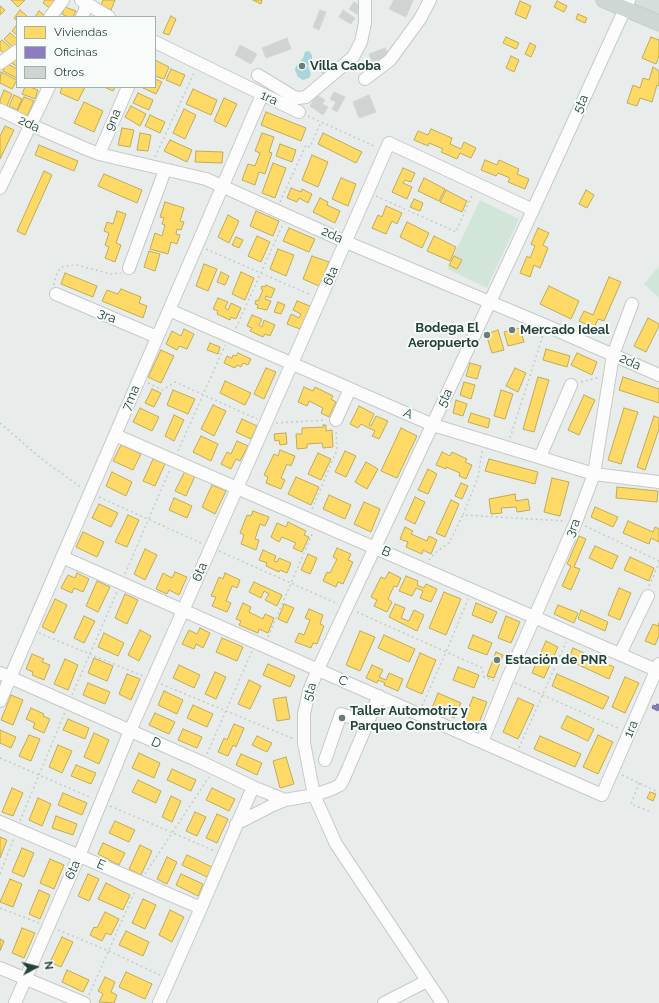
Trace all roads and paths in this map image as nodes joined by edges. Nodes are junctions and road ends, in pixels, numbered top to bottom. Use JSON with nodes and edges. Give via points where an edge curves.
{"nodes":[{"id":1,"x":62,"y":0,"type":"edge"},
{"id":2,"x":365,"y":0,"type":"edge"},
{"id":3,"x":430,"y":0,"type":"edge"},
{"id":4,"x":604,"y":0,"type":"edge"},
{"id":5,"x":84,"y":3,"type":"edge"},
{"id":6,"x":627,"y":4,"type":"edge"},
{"id":7,"x":51,"y":16,"type":"edge"},
{"id":8,"x":82,"y":16,"type":"edge"},
{"id":9,"x":107,"y":16,"type":"edge"},
{"id":10,"x":659,"y":23,"type":"edge"},
{"id":11,"x":156,"y":43,"type":"edge"},
{"id":12,"x":16,"y":52,"type":"edge"},
{"id":13,"x":0,"y":63,"type":"edge"},
{"id":14,"x":198,"y":64,"type":"junction"},
{"id":15,"x":258,"y":75,"type":"dead end"},
{"id":16,"x":365,"y":79,"type":"dead end"},
{"id":17,"x":49,"y":88,"type":"edge"},
{"id":18,"x":128,"y":88,"type":"edge"},
{"id":19,"x":262,"y":95,"type":"junction"},
{"id":20,"x":0,"y":110,"type":"edge"},
{"id":21,"x":299,"y":112,"type":"joint"},
{"id":22,"x":321,"y":122,"type":"junction"},
{"id":23,"x":31,"y":125,"type":"junction"},
{"id":24,"x":387,"y":147,"type":"junction"},
{"id":25,"x":99,"y":154,"type":"junction"},
{"id":26,"x":151,"y":166,"type":"junction"},
{"id":27,"x":165,"y":170,"type":"junction"},
{"id":28,"x":477,"y":184,"type":"junction"},
{"id":29,"x":222,"y":187,"type":"junction"},
{"id":30,"x":0,"y":188,"type":"edge"},
{"id":31,"x":367,"y":193,"type":"junction"},
{"id":32,"x":533,"y":210,"type":"junction"},
{"id":33,"x":282,"y":213,"type":"junction"},
{"id":34,"x":346,"y":242,"type":"junction"},
{"id":35,"x":197,"y":245,"type":"junction"},
{"id":36,"x":129,"y":268,"type":"joint"},
{"id":37,"x":261,"y":273,"type":"junction"},
{"id":38,"x":500,"y":280,"type":"junction"},
{"id":39,"x":56,"y":294,"type":"joint"},
{"id":40,"x":320,"y":299,"type":"junction"},
{"id":41,"x":490,"y":302,"type":"junction"},
{"id":42,"x":632,"y":304,"type":"dead end"},
{"id":43,"x":169,"y":310,"type":"junction"},
{"id":44,"x":514,"y":312,"type":"junction"},
{"id":45,"x":546,"y":326,"type":"junction"},
{"id":46,"x":230,"y":336,"type":"junction"},
{"id":47,"x":157,"y":337,"type":"junction"},
{"id":48,"x":613,"y":355,"type":"junction"},
{"id":49,"x":292,"y":363,"type":"junction"},
{"id":50,"x":610,"y":374,"type":"junction"},
{"id":51,"x":659,"y":375,"type":"edge"},
{"id":52,"x":139,"y":379,"type":"junction"},
{"id":53,"x":571,"y":384,"type":"joint"},
{"id":54,"x":350,"y":389,"type":"junction"},
{"id":55,"x":203,"y":395,"type":"junction"},
{"id":56,"x":336,"y":420,"type":"junction"},
{"id":57,"x":0,"y":423,"type":"edge"},
{"id":58,"x":266,"y":423,"type":"junction"},
{"id":59,"x":433,"y":425,"type":"junction"},
{"id":60,"x":115,"y":434,"type":"junction"},
{"id":61,"x":484,"y":440,"type":"junction"},
{"id":62,"x":507,"y":447,"type":"junction"},
{"id":63,"x":540,"y":457,"type":"junction"},
{"id":64,"x":174,"y":460,"type":"junction"},
{"id":65,"x":594,"y":474,"type":"junction"},
{"id":66,"x":659,"y":482,"type":"edge"},
{"id":67,"x":237,"y":488,"type":"junction"},
{"id":68,"x":90,"y":493,"type":"junction"},
{"id":69,"x":463,"y":515,"type":"junction"},
{"id":70,"x":149,"y":520,"type":"junction"},
{"id":71,"x":312,"y":520,"type":"junction"},
{"id":72,"x":576,"y":522,"type":"junction"},
{"id":73,"x":211,"y":547,"type":"junction"},
{"id":74,"x":376,"y":548,"type":"junction"},
{"id":75,"x":62,"y":557,"type":"junction"},
{"id":76,"x":659,"y":562,"type":"edge"},
{"id":77,"x":422,"y":568,"type":"junction"},
{"id":78,"x":121,"y":583,"type":"junction"},
{"id":79,"x":291,"y":583,"type":"junction"},
{"id":80,"x":472,"y":590,"type":"junction"},
{"id":81,"x":648,"y":596,"type":"joint"},
{"id":82,"x":347,"y":608,"type":"junction"},
{"id":83,"x":183,"y":610,"type":"junction"},
{"id":84,"x":534,"y":617,"type":"junction"},
{"id":85,"x":31,"y":629,"type":"junction"},
{"id":86,"x":570,"y":633,"type":"junction"},
{"id":87,"x":260,"y":644,"type":"junction"},
{"id":88,"x":446,"y":652,"type":"junction"},
{"id":89,"x":90,"y":654,"type":"junction"},
{"id":90,"x":620,"y":654,"type":"junction"},
{"id":91,"x":658,"y":667,"type":"edge"},
{"id":92,"x":318,"y":669,"type":"junction"},
{"id":93,"x":5,"y":675,"type":"edge"},
{"id":94,"x":153,"y":680,"type":"junction"},
{"id":95,"x":506,"y":683,"type":"junction"},
{"id":96,"x":543,"y":695,"type":"junction"},
{"id":97,"x":379,"y":696,"type":"junction"},
{"id":98,"x":0,"y":701,"type":"edge"},
{"id":99,"x":68,"y":703,"type":"junction"},
{"id":100,"x":226,"y":710,"type":"junction"},
{"id":101,"x":418,"y":714,"type":"junction"},
{"id":102,"x":368,"y":723,"type":"junction"},
{"id":103,"x":130,"y":731,"type":"junction"},
{"id":104,"x":629,"y":733,"type":"junction"},
{"id":105,"x":482,"y":742,"type":"junction"},
{"id":106,"x":304,"y":743,"type":"junction"},
{"id":107,"x":516,"y":757,"type":"junction"},
{"id":108,"x":0,"y":758,"type":"edge"},
{"id":109,"x":325,"y":760,"type":"dead end"},
{"id":110,"x":203,"y":763,"type":"junction"},
{"id":111,"x":612,"y":771,"type":"junction"},
{"id":112,"x":38,"y":775,"type":"junction"},
{"id":113,"x":639,"y":783,"type":"junction"},
{"id":114,"x":253,"y":787,"type":"junction"},
{"id":115,"x":658,"y":792,"type":"edge"},
{"id":116,"x":314,"y":795,"type":"junction"},
{"id":117,"x":602,"y":795,"type":"joint"},
{"id":118,"x":286,"y":800,"type":"junction"},
{"id":119,"x":101,"y":802,"type":"junction"},
{"id":120,"x":649,"y":811,"type":"dead end"},
{"id":121,"x":0,"y":822,"type":"edge"},
{"id":122,"x":236,"y":824,"type":"junction"},
{"id":123,"x":17,"y":830,"type":"junction"},
{"id":124,"x":224,"y":855,"type":"junction"},
{"id":125,"x":79,"y":856,"type":"junction"},
{"id":126,"x":0,"y":874,"type":"edge"},
{"id":127,"x":0,"y":908,"type":"edge"},
{"id":128,"x":201,"y":908,"type":"junction"},
{"id":129,"x":49,"y":926,"type":"junction"},
{"id":130,"x":0,"y":968,"type":"edge"},
{"id":131,"x":26,"y":979,"type":"junction"},
{"id":132,"x":169,"y":979,"type":"junction"},
{"id":133,"x":427,"y":981,"type":"junction"},
{"id":134,"x":15,"y":1003,"type":"edge"},
{"id":135,"x":84,"y":1003,"type":"edge"},
{"id":136,"x":159,"y":1003,"type":"edge"},
{"id":137,"x":384,"y":1003,"type":"edge"},
{"id":138,"x":442,"y":1003,"type":"edge"}],
"edges":[{"from":1,"to":7,"type":"street"},
{"from":2,"to":15,"type":"street","via":[[365,23],[361,42],[353,57],[306,97],[294,97]]},
{"from":3,"to":16,"type":"street","via":[[420,19],[390,60]]},
{"from":4,"to":6,"type":"main road"},
{"from":5,"to":8,"type":"street"},
{"from":5,"to":9,"type":"street"},
{"from":6,"to":10,"type":"main road"},
{"from":6,"to":32,"type":"street","name":"5ta"},
{"from":11,"to":14,"type":"street","name":"1ra"},
{"from":12,"to":13,"type":"street"},
{"from":14,"to":19,"type":"street","name":"1ra"},
{"from":14,"to":26,"type":"path"},
{"from":17,"to":23,"type":"street"},
{"from":18,"to":25,"type":"street","name":"9na"},
{"from":19,"to":21,"type":"street","name":"1ra"},
{"from":19,"to":29,"type":"street","name":"7ma"},
{"from":20,"to":23,"type":"street","name":"2da"},
{"from":21,"to":22,"type":"path"},
{"from":22,"to":24,"type":"path"},
{"from":22,"to":33,"type":"path","via":[[310,147],[306,145]]},
{"from":23,"to":25,"type":"street","name":"2da"},
{"from":23,"to":30,"type":"street"},
{"from":24,"to":28,"type":"street"},
{"from":24,"to":31,"type":"street","name":"6ta"},
{"from":25,"to":26,"type":"street","name":"2da"},
{"from":26,"to":27,"type":"street","name":"2da"},
{"from":27,"to":29,"type":"street","name":"2da","via":[[206,179]]},
{"from":27,"to":36,"type":"street"},
{"from":28,"to":31,"type":"path","via":[[456,232]]},
{"from":28,"to":32,"type":"street"},
{"from":29,"to":33,"type":"street","name":"2da"},
{"from":29,"to":35,"type":"street","name":"7ma"},
{"from":31,"to":34,"type":"street","name":"6ta"},
{"from":32,"to":38,"type":"street","name":"5ta"},
{"from":33,"to":34,"type":"street","name":"2da"},
{"from":33,"to":37,"type":"path"},
{"from":34,"to":40,"type":"street","name":"6ta"},
{"from":34,"to":41,"type":"street","name":"2da"},
{"from":35,"to":37,"type":"path"},
{"from":35,"to":43,"type":"street","name":"7ma"},
{"from":36,"to":39,"type":"path","via":[[124,273],[111,274],[77,265],[65,266],[60,268],[56,276]]},
{"from":37,"to":40,"type":"path"},
{"from":37,"to":46,"type":"path"},
{"from":38,"to":41,"type":"street","name":"5ta"},
{"from":38,"to":44,"type":"street","via":[[501,292]]},
{"from":39,"to":47,"type":"street","name":"3ra"},
{"from":40,"to":49,"type":"street","name":"6ta"},
{"from":41,"to":44,"type":"street","name":"2da"},
{"from":41,"to":59,"type":"street","name":"5ta"},
{"from":42,"to":48,"type":"street","name":"3ra"},
{"from":43,"to":46,"type":"street","name":"A"},
{"from":43,"to":47,"type":"street","name":"7ma"},
{"from":44,"to":45,"type":"street","name":"2da"},
{"from":45,"to":48,"type":"street","name":"2da"},
{"from":45,"to":62,"type":"path"},
{"from":46,"to":49,"type":"street","name":"A"},
{"from":46,"to":55,"type":"path"},
{"from":47,"to":52,"type":"street","name":"7ma"},
{"from":48,"to":50,"type":"street","name":"3ra"},
{"from":48,"to":51,"type":"street","name":"2da"},
{"from":49,"to":54,"type":"street","name":"A"},
{"from":49,"to":58,"type":"street","name":"6ta"},
{"from":50,"to":53,"type":"path"},
{"from":50,"to":65,"type":"street","name":"3ra"},
{"from":52,"to":55,"type":"path","via":[[163,390],[175,382]]},
{"from":52,"to":60,"type":"street","name":"7ma"},
{"from":53,"to":63,"type":"street"},
{"from":54,"to":56,"type":"street"},
{"from":54,"to":59,"type":"street","name":"A"},
{"from":55,"to":58,"type":"path"},
{"from":55,"to":64,"type":"path"},
{"from":56,"to":58,"type":"path"},
{"from":56,"to":71,"type":"path","via":[[337,450]]},
{"from":57,"to":68,"type":"path","via":[[43,460]]},
{"from":58,"to":67,"type":"street","name":"6ta"},
{"from":59,"to":61,"type":"street","name":"A"},
{"from":59,"to":74,"type":"street","name":"5ta"},
{"from":60,"to":64,"type":"street","name":"B"},
{"from":60,"to":68,"type":"street","name":"7ma"},
{"from":61,"to":62,"type":"street","name":"A"},
{"from":61,"to":69,"type":"path","via":[[478,477]]},
{"from":62,"to":63,"type":"street","name":"A"},
{"from":63,"to":65,"type":"street","name":"A"},
{"from":64,"to":67,"type":"street","name":"B"},
{"from":64,"to":70,"type":"path"},
{"from":65,"to":66,"type":"street","name":"A"},
{"from":65,"to":72,"type":"street","name":"3ra"},
{"from":67,"to":71,"type":"street","name":"B"},
{"from":67,"to":73,"type":"street","name":"6ta"},
{"from":68,"to":70,"type":"path"},
{"from":68,"to":75,"type":"street","name":"7ma"},
{"from":69,"to":72,"type":"path"},
{"from":69,"to":77,"type":"path","via":[[449,543],[435,553]]},
{"from":70,"to":73,"type":"path"},
{"from":70,"to":78,"type":"path"},
{"from":71,"to":74,"type":"street","name":"B"},
{"from":71,"to":79,"type":"path"},
{"from":72,"to":76,"type":"path"},
{"from":72,"to":84,"type":"street","name":"3ra"},
{"from":73,"to":79,"type":"path"},
{"from":73,"to":83,"type":"street","name":"6ta"},
{"from":74,"to":77,"type":"street","name":"B"},
{"from":74,"to":82,"type":"street","name":"5ta"},
{"from":75,"to":78,"type":"street","name":"C"},
{"from":75,"to":85,"type":"street","name":"7ma"},
{"from":76,"to":81,"type":"path","via":[[648,586],[651,588]]},
{"from":77,"to":80,"type":"street","name":"B"},
{"from":78,"to":83,"type":"street","name":"C"},
{"from":78,"to":89,"type":"path"},
{"from":79,"to":82,"type":"path"},
{"from":79,"to":87,"type":"path"},
{"from":80,"to":84,"type":"street","name":"B"},
{"from":80,"to":88,"type":"path"},
{"from":81,"to":90,"type":"street"},
{"from":82,"to":88,"type":"path"},
{"from":82,"to":92,"type":"street","name":"5ta"},
{"from":83,"to":87,"type":"street","name":"C"},
{"from":83,"to":94,"type":"street","name":"6ta"},
{"from":84,"to":86,"type":"street","name":"B"},
{"from":84,"to":95,"type":"street","name":"3ra"},
{"from":85,"to":89,"type":"path"},
{"from":85,"to":93,"type":"street","name":"7ma"},
{"from":86,"to":90,"type":"street","name":"B"},
{"from":86,"to":96,"type":"path"},
{"from":87,"to":92,"type":"street","name":"C"},
{"from":87,"to":100,"type":"path"},
{"from":88,"to":95,"type":"path","via":[[482,668],[484,677]]},
{"from":88,"to":101,"type":"path"},
{"from":89,"to":94,"type":"path"},
{"from":89,"to":99,"type":"path"},
{"from":90,"to":91,"type":"street","name":"B"},
{"from":91,"to":104,"type":"street","name":"1ra"},
{"from":92,"to":97,"type":"street","name":"C"},
{"from":92,"to":106,"type":"street","name":"5ta","via":[[309,691],[304,714]]},
{"from":93,"to":98,"type":"street","name":"7ma"},
{"from":93,"to":99,"type":"street","name":"D"},
{"from":94,"to":100,"type":"path"},
{"from":94,"to":103,"type":"street","name":"6ta"},
{"from":95,"to":96,"type":"path"},
{"from":95,"to":105,"type":"street","name":"3ra"},
{"from":96,"to":104,"type":"path"},
{"from":96,"to":107,"type":"path"},
{"from":97,"to":101,"type":"street","name":"C"},
{"from":97,"to":102,"type":"street"},
{"from":99,"to":103,"type":"street","name":"D"},
{"from":99,"to":112,"type":"path"},
{"from":100,"to":106,"type":"path"},
{"from":100,"to":110,"type":"path"},
{"from":101,"to":105,"type":"street","name":"C"},
{"from":102,"to":109,"type":"street","via":[[341,714]]},
{"from":102,"to":116,"type":"street","via":[[340,785]]},
{"from":103,"to":110,"type":"street","name":"D"},
{"from":103,"to":119,"type":"street","name":"6ta"},
{"from":104,"to":111,"type":"street","name":"1ra"},
{"from":105,"to":107,"type":"street","name":"C"},
{"from":106,"to":116,"type":"street","name":"5ta"},
{"from":107,"to":117,"type":"street","name":"C"},
{"from":108,"to":112,"type":"path"},
{"from":110,"to":114,"type":"street","name":"D"},
{"from":111,"to":113,"type":"path"},
{"from":111,"to":117,"type":"street","name":"1ra"},
{"from":112,"to":119,"type":"path"},
{"from":112,"to":123,"type":"path"},
{"from":113,"to":115,"type":"path"},
{"from":113,"to":120,"type":"path","via":[[630,804]]},
{"from":114,"to":118,"type":"street","name":"D"},
{"from":114,"to":122,"type":"street"},
{"from":116,"to":118,"type":"street"},
{"from":116,"to":133,"type":"street","name":"5ta","via":[[336,844]]},
{"from":118,"to":122,"type":"street"},
{"from":119,"to":124,"type":"path"},
{"from":119,"to":125,"type":"street","name":"6ta"},
{"from":121,"to":123,"type":"street","name":"E"},
{"from":122,"to":124,"type":"street"},
{"from":123,"to":125,"type":"street","name":"E"},
{"from":123,"to":126,"type":"path"},
{"from":124,"to":128,"type":"street"},
{"from":125,"to":128,"type":"street","name":"E"},
{"from":125,"to":129,"type":"street","name":"6ta"},
{"from":127,"to":129,"type":"path"},
{"from":128,"to":132,"type":"street"},
{"from":129,"to":131,"type":"street","name":"6ta"},
{"from":129,"to":132,"type":"path"},
{"from":130,"to":131,"type":"street"},
{"from":131,"to":134,"type":"street","name":"6ta"},
{"from":131,"to":135,"type":"street"},
{"from":132,"to":136,"type":"street"},
{"from":133,"to":137,"type":"street"},
{"from":133,"to":138,"type":"street","name":"5ta"}]}
